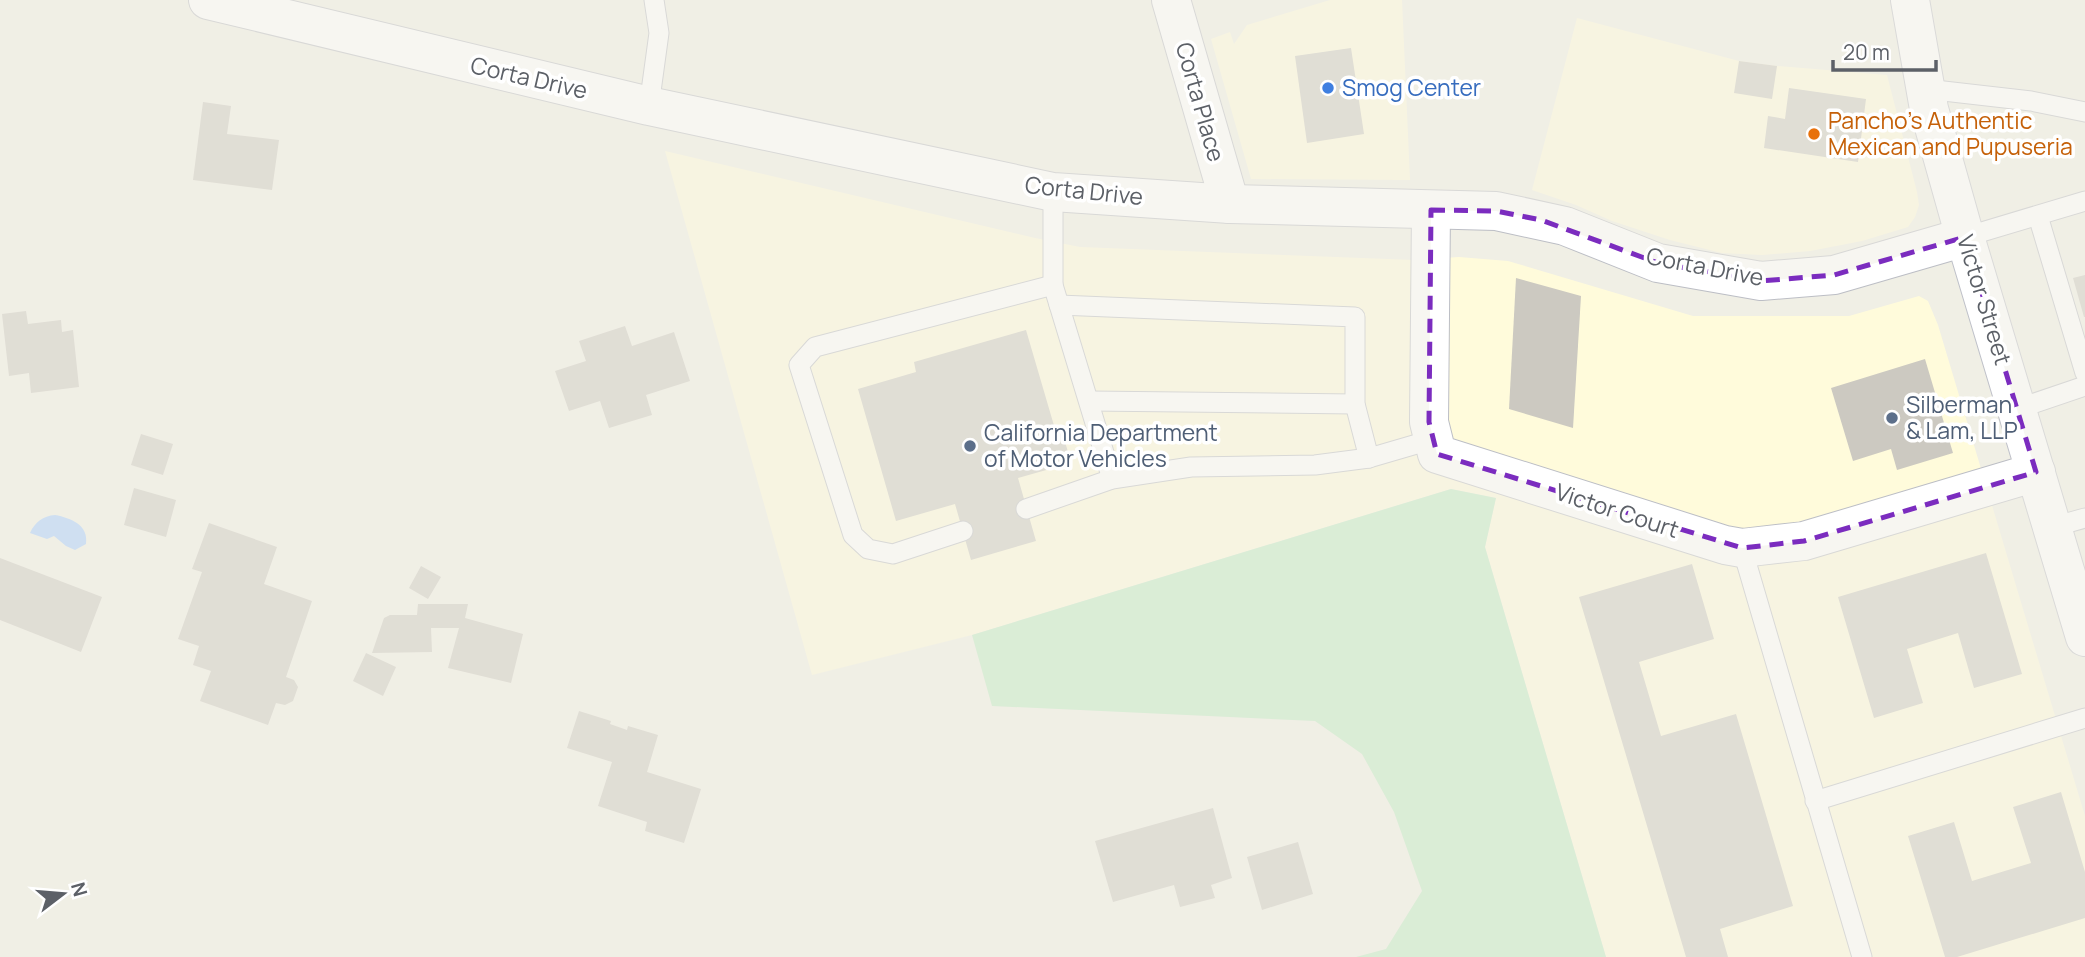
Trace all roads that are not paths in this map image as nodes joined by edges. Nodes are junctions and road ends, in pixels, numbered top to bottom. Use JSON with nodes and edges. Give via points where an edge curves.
{"nodes":[{"id":1,"x":208,"y":0,"type":"edge"},
{"id":2,"x":654,"y":0,"type":"edge"},
{"id":3,"x":1171,"y":0,"type":"edge"},
{"id":4,"x":1910,"y":0,"type":"edge"},
{"id":5,"x":1926,"y":89,"type":"junction"},
{"id":6,"x":649,"y":106,"type":"junction"},
{"id":7,"x":2085,"y":112,"type":"edge"},
{"id":8,"x":1053,"y":192,"type":"junction"},
{"id":9,"x":2085,"y":201,"type":"edge"},
{"id":10,"x":1230,"y":204,"type":"junction"},
{"id":11,"x":1432,"y":210,"type":"junction"},
{"id":12,"x":2038,"y":216,"type":"junction"},
{"id":13,"x":1965,"y":237,"type":"junction"},
{"id":14,"x":1053,"y":285,"type":"junction"},
{"id":15,"x":1059,"y":305,"type":"junction"},
{"id":16,"x":2085,"y":373,"type":"edge"},
{"id":17,"x":2085,"y":386,"type":"edge"},
{"id":18,"x":1090,"y":401,"type":"junction"},
{"id":19,"x":1355,"y":404,"type":"junction"},
{"id":20,"x":2017,"y":409,"type":"junction"},
{"id":21,"x":1434,"y":439,"type":"junction"},
{"id":22,"x":1369,"y":457,"type":"junction"},
{"id":23,"x":2036,"y":472,"type":"junction"},
{"id":24,"x":1112,"y":479,"type":"junction"},
{"id":25,"x":1026,"y":509,"type":"dead end"},
{"id":26,"x":2069,"y":522,"type":"edge"},
{"id":27,"x":963,"y":531,"type":"dead end"},
{"id":28,"x":1742,"y":548,"type":"junction"},
{"id":29,"x":2078,"y":586,"type":"edge"},
{"id":30,"x":2085,"y":637,"type":"edge"},
{"id":31,"x":2085,"y":718,"type":"edge"},
{"id":32,"x":1815,"y":801,"type":"junction"},
{"id":33,"x":1862,"y":957,"type":"edge"}],
"edges":[{"from":1,"to":6,"type":"street","name":"Corta Drive"},
{"from":2,"to":6,"type":"lane","via":[[659,33]]},
{"from":3,"to":10,"type":"street","name":"Corta Place"},
{"from":4,"to":5,"type":"street","name":"Victor Street"},
{"from":5,"to":7,"type":"lane","via":[[2031,100]]},
{"from":5,"to":13,"type":"street","name":"Victor Street"},
{"from":6,"to":8,"type":"street","name":"Corta Drive"},
{"from":8,"to":10,"type":"street","name":"Corta Drive"},
{"from":8,"to":14,"type":"lane"},
{"from":9,"to":12,"type":"lane"},
{"from":10,"to":11,"type":"street","name":"Corta Drive"},
{"from":11,"to":13,"type":"street","name":"Corta Drive","via":[[1496,211],[1541,220],[1658,263],[1761,281],[1834,275]]},
{"from":11,"to":21,"type":"street","via":[[1429,422]]},
{"from":12,"to":13,"type":"lane"},
{"from":12,"to":16,"type":"lane"},
{"from":13,"to":20,"type":"street","name":"Victor Street"},
{"from":14,"to":15,"type":"lane"},
{"from":14,"to":27,"type":"lane","via":[[815,347],[799,365],[853,535],[868,549],[893,554]]},
{"from":15,"to":18,"type":"lane"},
{"from":15,"to":19,"type":"lane","via":[[1355,317]]},
{"from":17,"to":20,"type":"lane"},
{"from":18,"to":19,"type":"lane"},
{"from":18,"to":24,"type":"lane"},
{"from":19,"to":22,"type":"lane"},
{"from":20,"to":23,"type":"street","name":"Victor Street"},
{"from":21,"to":22,"type":"lane"},
{"from":21,"to":28,"type":"street","name":"Victor Court","via":[[1437,454]]},
{"from":22,"to":24,"type":"lane","via":[[1315,465],[1191,467]]},
{"from":23,"to":26,"type":"street","name":"Victor Street"},
{"from":23,"to":28,"type":"street","name":"Victor Court","via":[[1804,541]]},
{"from":24,"to":25,"type":"lane"},
{"from":26,"to":29,"type":"street","name":"Victor Street"},
{"from":28,"to":32,"type":"lane"},
{"from":29,"to":30,"type":"street","name":"Victor Street"},
{"from":31,"to":32,"type":"lane"},
{"from":32,"to":33,"type":"lane"}]}
